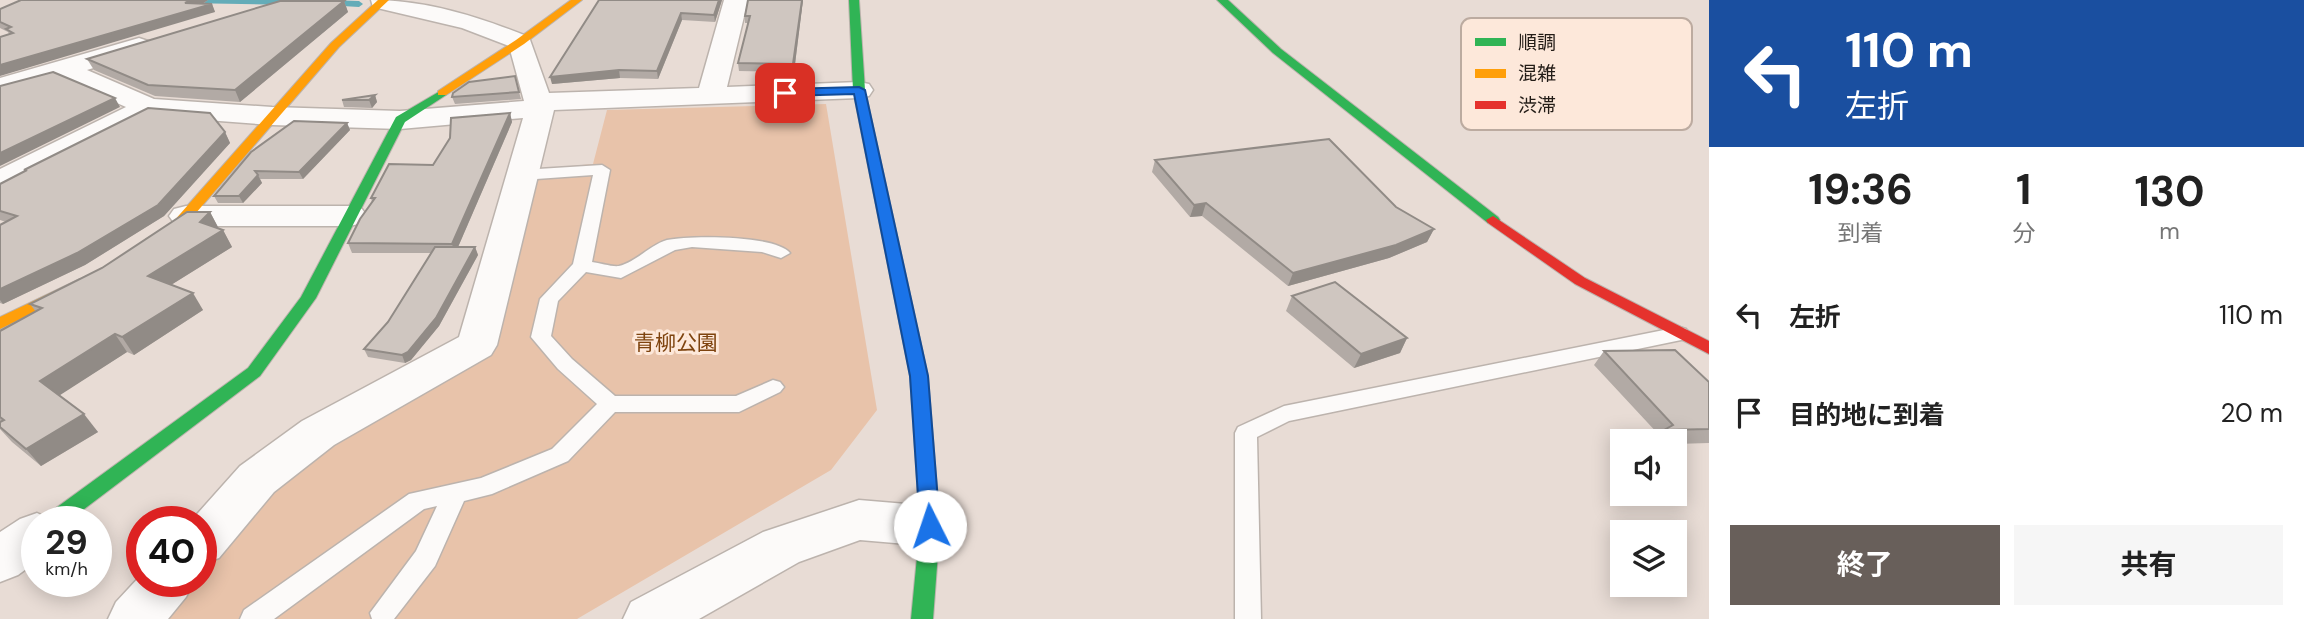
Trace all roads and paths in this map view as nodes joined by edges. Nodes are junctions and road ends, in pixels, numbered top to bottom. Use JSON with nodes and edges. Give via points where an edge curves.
{"nodes":[{"id":1,"x":577,"y":0,"type":"edge"},
{"id":2,"x":736,"y":0,"type":"edge"},
{"id":3,"x":854,"y":0,"type":"edge"},
{"id":4,"x":1222,"y":0,"type":"edge"},
{"id":5,"x":396,"y":5,"type":"edge"},
{"id":6,"x":164,"y":39,"type":"edge"},
{"id":7,"x":520,"y":42,"type":"junction"},
{"id":8,"x":62,"y":69,"type":"junction"},
{"id":9,"x":0,"y":87,"type":"edge"},
{"id":10,"x":859,"y":90,"type":"junction"},
{"id":11,"x":712,"y":95,"type":"junction"},
{"id":12,"x":539,"y":105,"type":"junction"},
{"id":13,"x":149,"y":107,"type":"junction"},
{"id":14,"x":272,"y":116,"type":"junction"},
{"id":15,"x":400,"y":120,"type":"junction"},
{"id":16,"x":522,"y":175,"type":"junction"},
{"id":17,"x":0,"y":181,"type":"edge"},
{"id":18,"x":186,"y":216,"type":"junction"},
{"id":19,"x":350,"y":216,"type":"junction"},
{"id":20,"x":133,"y":253,"type":"edge"},
{"id":21,"x":781,"y":253,"type":"dead end"},
{"id":22,"x":582,"y":266,"type":"junction"},
{"id":23,"x":99,"y":275,"type":"edge"},
{"id":24,"x":0,"y":324,"type":"edge"},
{"id":25,"x":1679,"y":334,"type":"junction"},
{"id":26,"x":1709,"y":348,"type":"edge"},
{"id":27,"x":773,"y":387,"type":"dead end"},
{"id":28,"x":610,"y":404,"type":"junction"},
{"id":29,"x":456,"y":493,"type":"junction"},
{"id":30,"x":74,"y":506,"type":"edge"},
{"id":31,"x":217,"y":525,"type":"edge"},
{"id":32,"x":930,"y":526,"type":"junction"},
{"id":33,"x":21,"y":545,"type":"edge"},
{"id":34,"x":0,"y":560,"type":"edge"},
{"id":35,"x":154,"y":597,"type":"edge"},
{"id":36,"x":383,"y":613,"type":"dead end"},
{"id":37,"x":135,"y":619,"type":"edge"},
{"id":38,"x":253,"y":619,"type":"edge"},
{"id":39,"x":650,"y":619,"type":"edge"},
{"id":40,"x":922,"y":619,"type":"edge"},
{"id":41,"x":1248,"y":619,"type":"edge"}],
"edges":[{"from":1,"to":7,"type":"street"},
{"from":2,"to":11,"type":"street"},
{"from":3,"to":10,"type":"street"},
{"from":4,"to":25,"type":"street","via":[[1277,51],[1517,238],[1580,281]]},
{"from":5,"to":7,"type":"street","via":[[470,22]]},
{"from":5,"to":14,"type":"street","via":[[335,45]]},
{"from":6,"to":8,"type":"street"},
{"from":7,"to":12,"type":"street"},
{"from":7,"to":15,"type":"street"},
{"from":8,"to":9,"type":"street"},
{"from":8,"to":13,"type":"street"},
{"from":10,"to":11,"type":"street"},
{"from":10,"to":32,"type":"street","via":[[919,376]]},
{"from":11,"to":12,"type":"street"},
{"from":12,"to":15,"type":"street"},
{"from":12,"to":16,"type":"street"},
{"from":13,"to":14,"type":"street"},
{"from":13,"to":17,"type":"street"},
{"from":14,"to":15,"type":"street"},
{"from":14,"to":18,"type":"street"},
{"from":15,"to":19,"type":"street"},
{"from":16,"to":22,"type":"lane","via":[[602,170]]},
{"from":16,"to":31,"type":"street","via":[[477,345],[318,433],[257,479]]},
{"from":18,"to":19,"type":"street"},
{"from":18,"to":20,"type":"street"},
{"from":19,"to":30,"type":"street","via":[[308,298],[254,372]]},
{"from":21,"to":22,"type":"lane","via":[[764,247],[692,242],[670,245],[621,272]]},
{"from":22,"to":28,"type":"lane","via":[[549,299],[541,337]]},
{"from":23,"to":24,"type":"street"},
{"from":25,"to":26,"type":"street"},
{"from":25,"to":41,"type":"lane","via":[[1284,414],[1246,433]]},
{"from":27,"to":28,"type":"lane","via":[[739,404]]},
{"from":28,"to":29,"type":"lane","via":[[560,455],[484,487]]},
{"from":29,"to":36,"type":"lane","via":[[426,558]]},
{"from":29,"to":38,"type":"lane","via":[[416,501]]},
{"from":32,"to":39,"type":"street","via":[[859,520],[781,548]]},
{"from":32,"to":40,"type":"street"},
{"from":33,"to":34,"type":"street"},
{"from":35,"to":37,"type":"street"}]}
